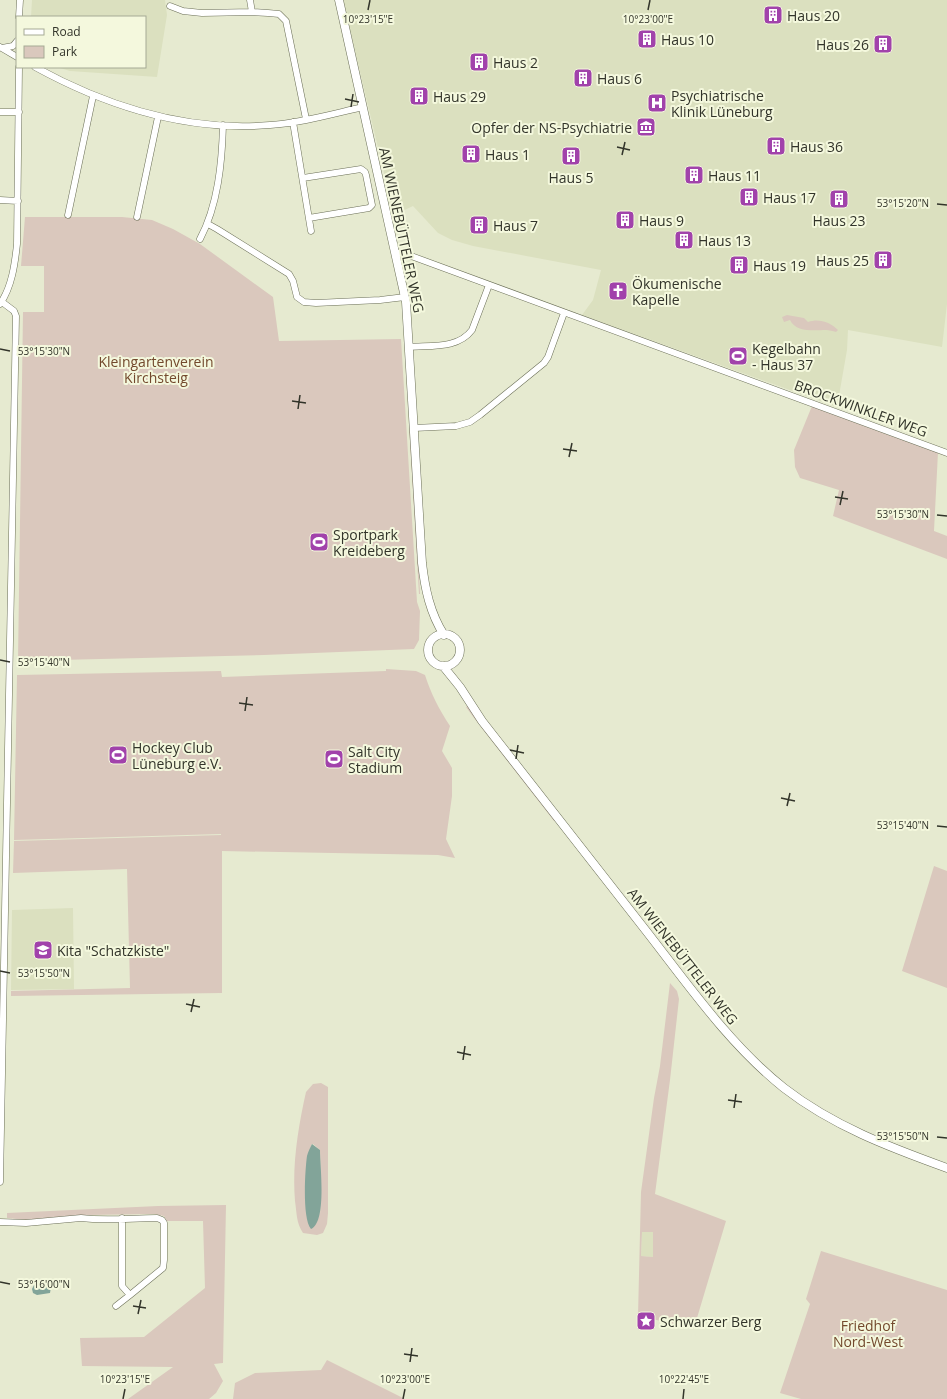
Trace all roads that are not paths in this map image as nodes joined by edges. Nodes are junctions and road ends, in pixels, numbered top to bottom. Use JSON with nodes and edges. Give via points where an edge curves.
{"nodes":[{"id":1,"x":20,"y":0,"type":"edge"},
{"id":2,"x":250,"y":0,"type":"edge"},
{"id":3,"x":339,"y":0,"type":"edge"},
{"id":4,"x":170,"y":6,"type":"dead end"},
{"id":5,"x":252,"y":12,"type":"junction"},
{"id":6,"x":19,"y":16,"type":"edge"},
{"id":7,"x":16,"y":42,"type":"edge"},
{"id":8,"x":1,"y":47,"type":"edge"},
{"id":9,"x":16,"y":56,"type":"edge"},
{"id":10,"x":19,"y":68,"type":"edge"},
{"id":11,"x":37,"y":68,"type":"edge"},
{"id":12,"x":93,"y":96,"type":"junction"},
{"id":13,"x":363,"y":107,"type":"junction"},
{"id":14,"x":0,"y":112,"type":"edge"},
{"id":15,"x":19,"y":112,"type":"junction"},
{"id":16,"x":158,"y":116,"type":"junction"},
{"id":17,"x":306,"y":119,"type":"junction"},
{"id":18,"x":293,"y":122,"type":"junction"},
{"id":19,"x":224,"y":125,"type":"junction"},
{"id":20,"x":303,"y":178,"type":"junction"},
{"id":21,"x":0,"y":200,"type":"edge"},
{"id":22,"x":18,"y":200,"type":"junction"},
{"id":23,"x":68,"y":216,"type":"dead end"},
{"id":24,"x":137,"y":217,"type":"dead end"},
{"id":25,"x":309,"y":218,"type":"junction"},
{"id":26,"x":208,"y":224,"type":"junction"},
{"id":27,"x":312,"y":231,"type":"dead end"},
{"id":28,"x":200,"y":239,"type":"dead end"},
{"id":29,"x":395,"y":253,"type":"junction"},
{"id":30,"x":489,"y":285,"type":"junction"},
{"id":31,"x":405,"y":297,"type":"junction"},
{"id":32,"x":1,"y":303,"type":"edge"},
{"id":33,"x":564,"y":312,"type":"junction"},
{"id":34,"x":409,"y":347,"type":"junction"},
{"id":35,"x":414,"y":428,"type":"junction"},
{"id":36,"x":947,"y":453,"type":"edge"},
{"id":37,"x":432,"y":611,"type":"junction"},
{"id":38,"x":444,"y":635,"type":"junction"},
{"id":39,"x":433,"y":639,"type":"junction"},
{"id":40,"x":454,"y":662,"type":"junction"},
{"id":41,"x":443,"y":666,"type":"junction"},
{"id":42,"x":460,"y":687,"type":"junction"},
{"id":43,"x":947,"y":1168,"type":"edge"},
{"id":44,"x":0,"y":1182,"type":"edge"},
{"id":45,"x":122,"y":1218,"type":"junction"},
{"id":46,"x":0,"y":1222,"type":"edge"},
{"id":47,"x":130,"y":1296,"type":"junction"},
{"id":48,"x":116,"y":1306,"type":"dead end"}],
"edges":[{"from":1,"to":6,"type":"street"},
{"from":2,"to":5,"type":"street"},
{"from":3,"to":13,"type":"street","name":"AM WIENEBÜTTELER WEG"},
{"from":4,"to":5,"type":"street","via":[[183,11],[202,13]]},
{"from":5,"to":17,"type":"street","via":[[279,14],[286,21]]},
{"from":7,"to":8,"type":"street","via":[[13,46]]},
{"from":8,"to":9,"type":"street"},
{"from":10,"to":15,"type":"street"},
{"from":11,"to":12,"type":"street"},
{"from":12,"to":16,"type":"street"},
{"from":12,"to":23,"type":"street"},
{"from":13,"to":17,"type":"street"},
{"from":13,"to":29,"type":"street","name":"AM WIENEBÜTTELER WEG"},
{"from":14,"to":15,"type":"street"},
{"from":15,"to":22,"type":"street"},
{"from":16,"to":19,"type":"street"},
{"from":16,"to":24,"type":"street"},
{"from":17,"to":18,"type":"street"},
{"from":18,"to":19,"type":"street","via":[[271,125]]},
{"from":18,"to":20,"type":"street"},
{"from":19,"to":26,"type":"street","via":[[218,184]]},
{"from":20,"to":25,"type":"street"},
{"from":20,"to":25,"type":"street","via":[[361,169],[366,175],[372,205],[369,208]]},
{"from":21,"to":22,"type":"street"},
{"from":22,"to":32,"type":"street","via":[[16,258]]},
{"from":25,"to":27,"type":"street"},
{"from":26,"to":28,"type":"street"},
{"from":26,"to":31,"type":"street","via":[[285,271],[291,277],[297,297],[304,302],[372,301]]},
{"from":29,"to":30,"type":"street","name":"BROCKWINKLER WEG","via":[[403,253]]},
{"from":29,"to":31,"type":"street","name":"AM WIENEBÜTTELER WEG"},
{"from":30,"to":33,"type":"street","name":"BROCKWINKLER WEG"},
{"from":30,"to":34,"type":"street","via":[[472,330],[461,341]]},
{"from":31,"to":34,"type":"street","name":"AM WIENEBÜTTELER WEG"},
{"from":32,"to":44,"type":"street","via":[[14,311],[16,316]]},
{"from":33,"to":35,"type":"street","via":[[544,363],[480,415],[464,424]]},
{"from":33,"to":36,"type":"street","name":"BROCKWINKLER WEG"},
{"from":34,"to":35,"type":"street","name":"AM WIENEBÜTTELER WEG"},
{"from":35,"to":37,"type":"street","name":"AM WIENEBÜTTELER WEG","via":[[422,563]]},
{"from":37,"to":38,"type":"street","name":"AM WIENEBÜTTELER WEG"},
{"from":37,"to":39,"type":"street","name":"AM WIENEBÜTTELER WEG"},
{"from":38,"to":39,"type":"street"},
{"from":38,"to":40,"type":"street","name":"AM WIENEBÜTTELER WEG","via":[[452,637],[458,644],[459,654]]},
{"from":39,"to":41,"type":"street","name":"AM WIENEBÜTTELER WEG","via":[[428,648],[429,655],[434,662]]},
{"from":40,"to":41,"type":"street"},
{"from":40,"to":42,"type":"street","name":"AM WIENEBÜTTELER WEG"},
{"from":41,"to":42,"type":"street","name":"AM WIENEBÜTTELER WEG"},
{"from":42,"to":43,"type":"street","name":"AM WIENEBÜTTELER WEG","via":[[482,721],[680,975],[739,1047],[764,1072],[833,1121],[877,1142]]},
{"from":45,"to":46,"type":"street"},
{"from":45,"to":47,"type":"street","via":[[122,1286]]},
{"from":45,"to":47,"type":"street","via":[[157,1218],[164,1223],[163,1268]]},
{"from":47,"to":48,"type":"street"}]}
